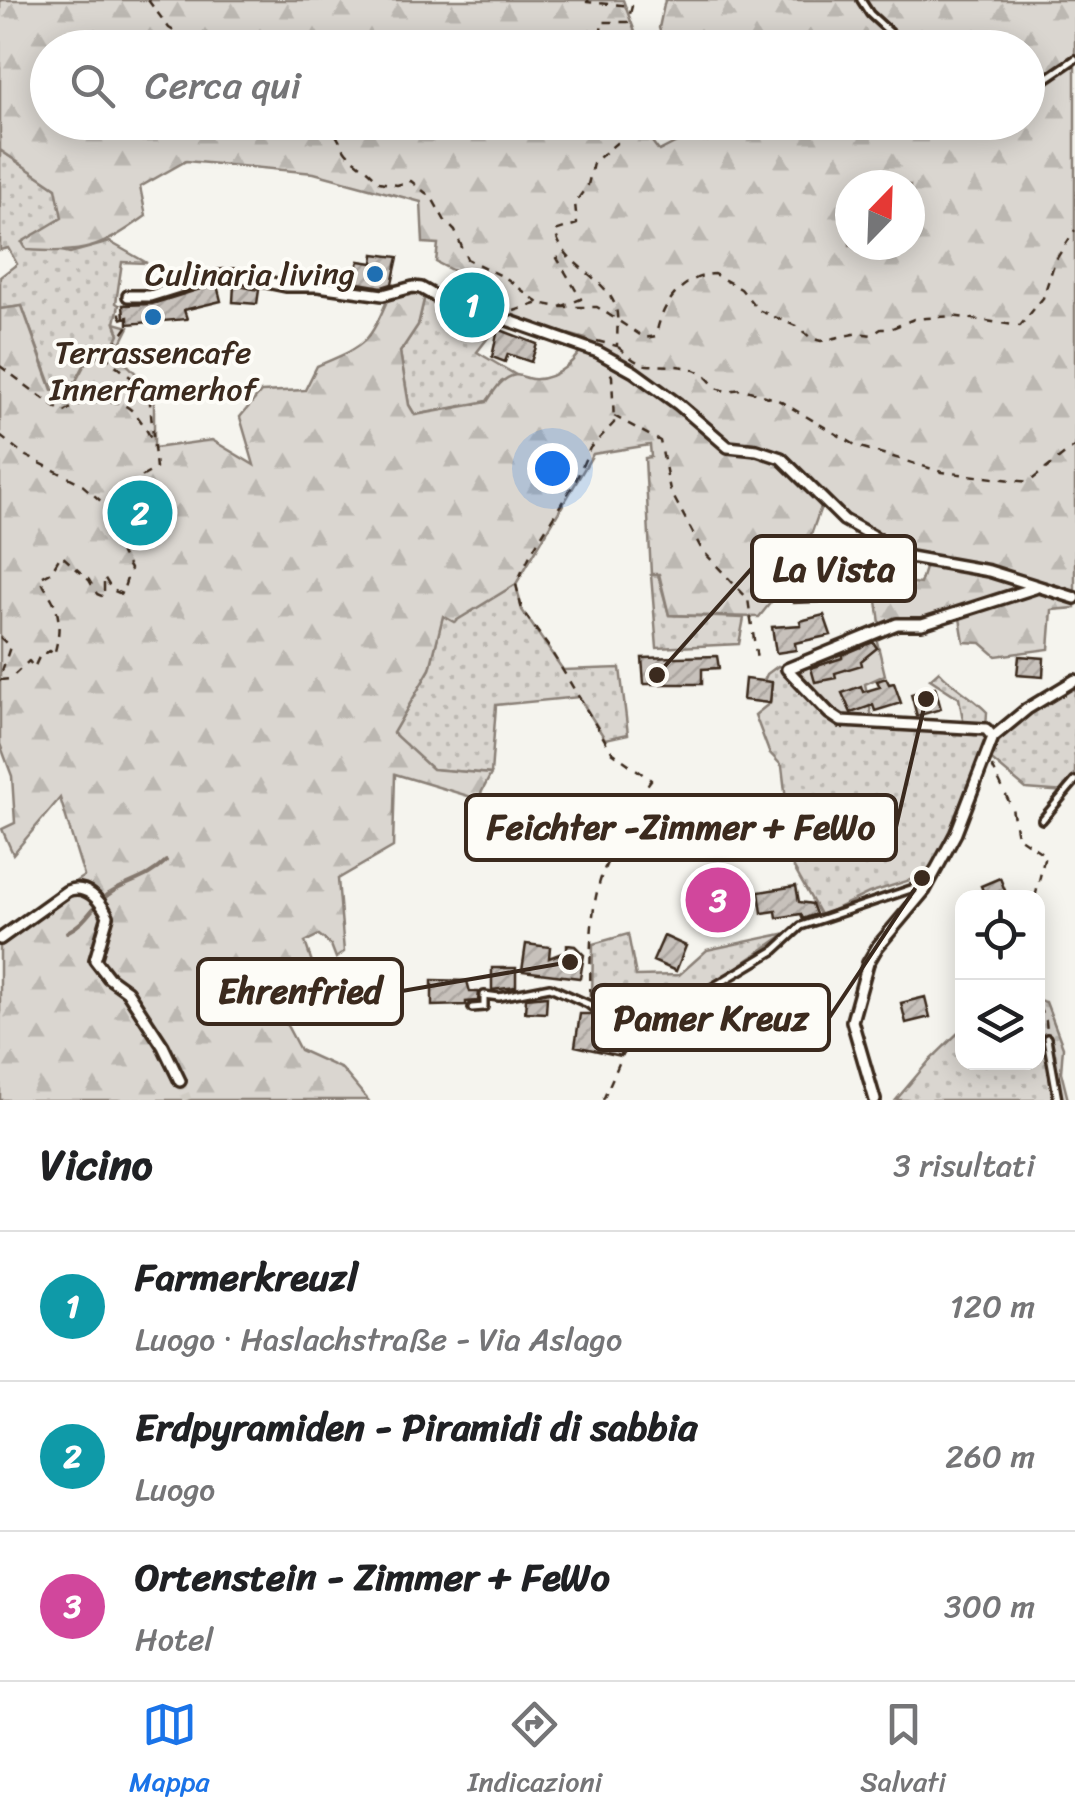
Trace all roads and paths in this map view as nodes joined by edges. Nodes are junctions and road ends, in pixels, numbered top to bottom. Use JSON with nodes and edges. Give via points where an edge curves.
{"nodes":[{"id":1,"x":148,"y":0,"type":"edge"},
{"id":2,"x":589,"y":0,"type":"edge"},
{"id":3,"x":861,"y":0,"type":"edge"},
{"id":4,"x":172,"y":30,"type":"edge"},
{"id":5,"x":601,"y":30,"type":"edge"},
{"id":6,"x":887,"y":30,"type":"edge"},
{"id":7,"x":1075,"y":59,"type":"edge"},
{"id":8,"x":1045,"y":79,"type":"edge"},
{"id":9,"x":341,"y":140,"type":"edge"},
{"id":10,"x":620,"y":140,"type":"edge"},
{"id":11,"x":1075,"y":230,"type":"edge"},
{"id":12,"x":570,"y":258,"type":"junction"},
{"id":13,"x":128,"y":296,"type":"joint"},
{"id":14,"x":539,"y":302,"type":"junction"},
{"id":15,"x":559,"y":307,"type":"junction"},
{"id":16,"x":506,"y":313,"type":"dead end"},
{"id":17,"x":616,"y":318,"type":"junction"},
{"id":18,"x":617,"y":346,"type":"junction"},
{"id":19,"x":598,"y":352,"type":"junction"},
{"id":20,"x":0,"y":366,"type":"edge"},
{"id":21,"x":613,"y":415,"type":"junction"},
{"id":22,"x":0,"y":436,"type":"edge"},
{"id":23,"x":152,"y":439,"type":"junction"},
{"id":24,"x":1075,"y":446,"type":"edge"},
{"id":25,"x":111,"y":510,"type":"junction"},
{"id":26,"x":1036,"y":587,"type":"junction"},
{"id":27,"x":1075,"y":598,"type":"edge"},
{"id":28,"x":0,"y":637,"type":"edge"},
{"id":29,"x":757,"y":660,"type":"dead end"},
{"id":30,"x":0,"y":679,"type":"edge"},
{"id":31,"x":1075,"y":680,"type":"edge"},
{"id":32,"x":992,"y":737,"type":"junction"},
{"id":33,"x":986,"y":756,"type":"junction"},
{"id":34,"x":1075,"y":781,"type":"edge"},
{"id":35,"x":1042,"y":820,"type":"dead end"},
{"id":36,"x":925,"y":890,"type":"junction"},
{"id":37,"x":1037,"y":890,"type":"edge"},
{"id":38,"x":0,"y":939,"type":"edge"},
{"id":39,"x":588,"y":1004,"type":"junction"},
{"id":40,"x":472,"y":1008,"type":"dead end"},
{"id":41,"x":1045,"y":1019,"type":"edge"},
{"id":42,"x":625,"y":1024,"type":"junction"},
{"id":43,"x":1047,"y":1038,"type":"joint"},
{"id":44,"x":180,"y":1080,"type":"tunnel mouth"},
{"id":45,"x":603,"y":1100,"type":"edge"},
{"id":46,"x":874,"y":1100,"type":"edge"},
{"id":47,"x":1058,"y":1100,"type":"edge"}],
"edges":[{"from":1,"to":4,"type":"path"},
{"from":2,"to":5,"type":"path","via":[[632,6],[628,22],[602,22]]},
{"from":3,"to":6,"type":"lane"},
{"from":7,"to":8,"type":"lane"},
{"from":9,"to":14,"type":"path","via":[[379,182],[410,181],[432,198],[468,259]]},
{"from":10,"to":12,"type":"path","via":[[593,163],[588,186],[574,203],[577,224],[555,231]]},
{"from":11,"to":17,"type":"path","via":[[1042,298],[1020,326],[952,316],[821,340],[758,310],[741,289],[714,274],[688,282],[673,296],[656,336],[645,338]]},
{"from":12,"to":15,"type":"path","via":[[557,258],[582,299]]},
{"from":12,"to":17,"type":"path","via":[[599,284]]},
{"from":13,"to":19,"type":"street","via":[[233,275],[383,296],[413,287],[484,322],[507,320]]},
{"from":13,"to":23,"type":"path","via":[[120,303],[127,326],[109,360],[150,392]]},
{"from":14,"to":15,"type":"path"},
{"from":14,"to":16,"type":"path"},
{"from":15,"to":17,"type":"path","via":[[598,307]]},
{"from":17,"to":18,"type":"path"},
{"from":18,"to":19,"type":"path","via":[[597,340],[592,345]]},
{"from":18,"to":24,"type":"path","via":[[650,365],[690,367],[715,388],[778,400],[857,446],[942,472],[1029,482]]},
{"from":19,"to":21,"type":"path","via":[[612,376]]},
{"from":19,"to":26,"type":"street","via":[[678,404],[728,447],[781,458],[868,536],[910,557],[989,570]]},
{"from":20,"to":23,"type":"path","via":[[63,412],[82,403],[125,403]]},
{"from":21,"to":29,"type":"path","via":[[660,440],[670,490],[702,550],[748,599]]},
{"from":21,"to":39,"type":"path","via":[[614,424],[590,448],[516,584],[522,610],[612,752],[652,780],[605,866]]},
{"from":22,"to":25,"type":"path"},
{"from":23,"to":25,"type":"path","via":[[156,469],[140,477],[142,520],[120,494]]},
{"from":25,"to":30,"type":"path","via":[[130,569],[122,594],[104,577],[104,597],[97,594],[61,556],[41,577],[57,613],[54,656],[40,655],[34,668],[29,660],[10,680]]},
{"from":26,"to":27,"type":"street"},
{"from":26,"to":32,"type":"street","via":[[922,624],[897,624],[787,670],[841,720],[964,726],[986,729]]},
{"from":28,"to":30,"type":"path","via":[[10,647]]},
{"from":31,"to":32,"type":"street"},
{"from":32,"to":33,"type":"street"},
{"from":33,"to":36,"type":"street"},
{"from":33,"to":37,"type":"path","via":[[1012,808],[1017,836],[1045,855]]},
{"from":34,"to":35,"type":"lane"},
{"from":36,"to":42,"type":"lane","via":[[801,926],[775,950],[683,1005]]},
{"from":36,"to":46,"type":"street","via":[[868,963],[852,1021]]},
{"from":38,"to":44,"type":"street","via":[[76,887],[93,896],[108,916],[96,960],[127,991]]},
{"from":39,"to":40,"type":"lane","via":[[550,987],[484,995],[484,1007]]},
{"from":39,"to":42,"type":"lane"},
{"from":41,"to":43,"type":"path"},
{"from":42,"to":45,"type":"path","via":[[624,1052]]},
{"from":43,"to":47,"type":"lane"}]}
